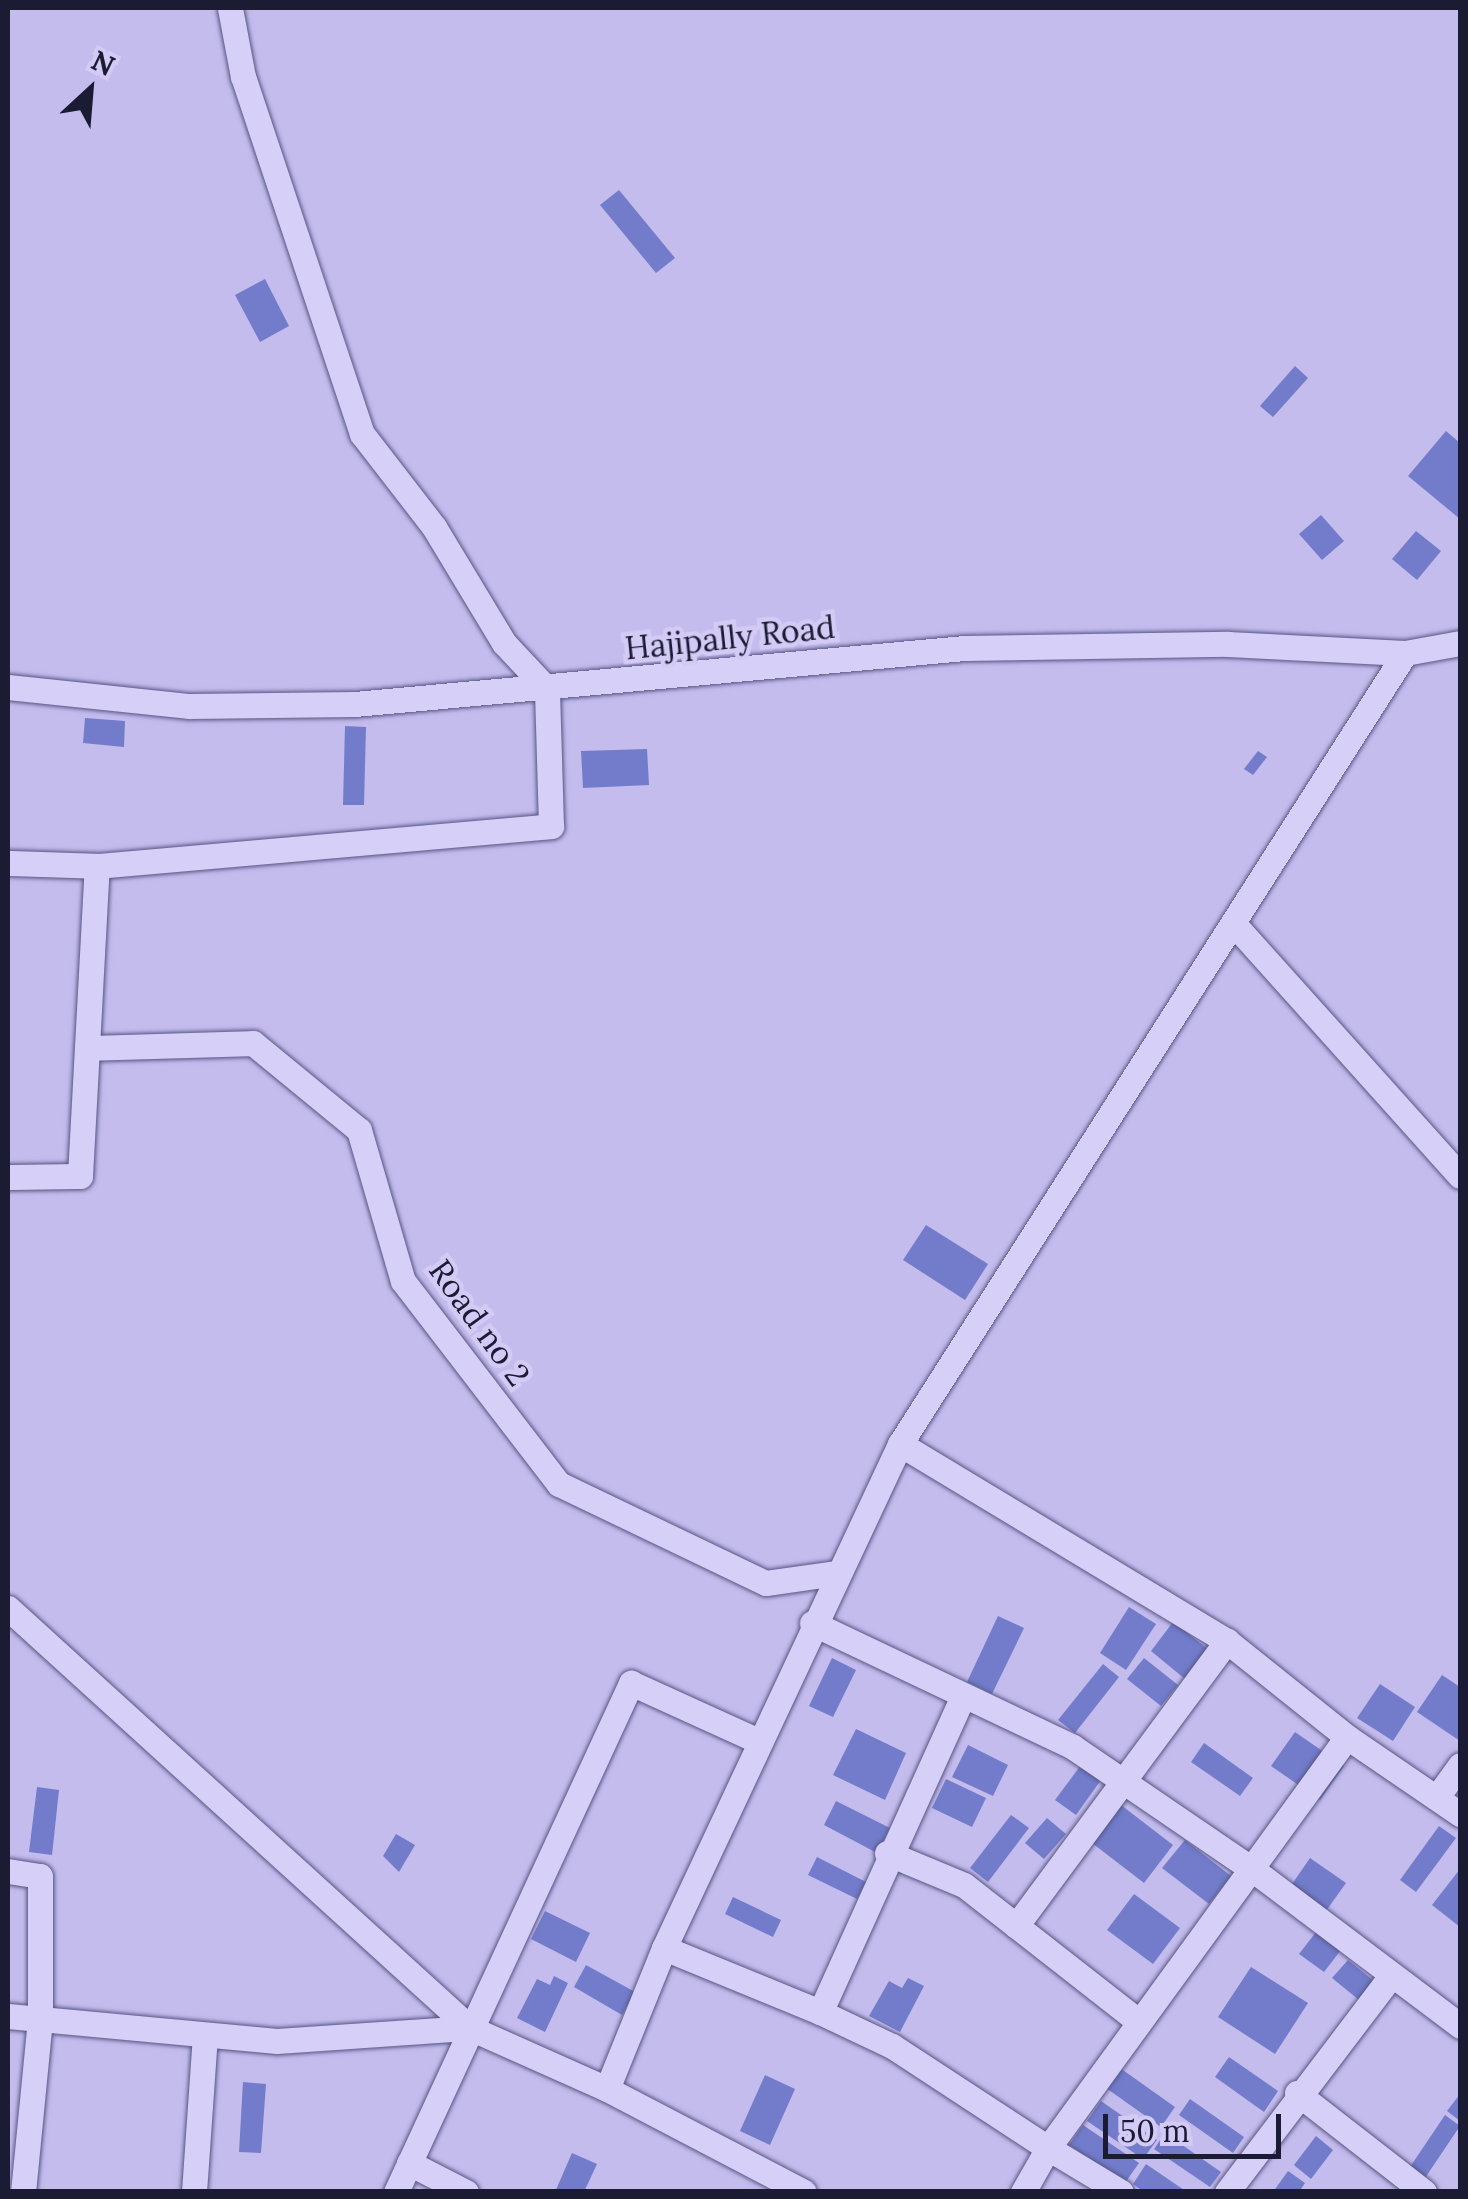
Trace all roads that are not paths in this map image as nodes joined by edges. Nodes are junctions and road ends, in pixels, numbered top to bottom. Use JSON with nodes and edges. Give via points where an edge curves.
{"nodes":[{"id":1,"x":230,"y":8,"type":"edge"},
{"id":2,"x":1460,"y":644,"type":"edge"},
{"id":3,"x":1405,"y":653,"type":"junction"},
{"id":4,"x":8,"y":687,"type":"edge"},
{"id":5,"x":547,"y":689,"type":"junction"},
{"id":6,"x":8,"y":864,"type":"edge"},
{"id":7,"x":98,"y":866,"type":"junction"},
{"id":8,"x":1233,"y":923,"type":"junction"},
{"id":9,"x":87,"y":1048,"type":"junction"},
{"id":10,"x":1460,"y":1176,"type":"edge"},
{"id":11,"x":8,"y":1177,"type":"edge"},
{"id":12,"x":900,"y":1444,"type":"junction"},
{"id":13,"x":837,"y":1573,"type":"junction"},
{"id":14,"x":8,"y":1608,"type":"edge"},
{"id":15,"x":812,"y":1624,"type":"junction"},
{"id":16,"x":1227,"y":1641,"type":"junction"},
{"id":17,"x":963,"y":1696,"type":"junction"},
{"id":18,"x":1347,"y":1737,"type":"junction"},
{"id":19,"x":758,"y":1741,"type":"junction"},
{"id":20,"x":1460,"y":1765,"type":"edge"},
{"id":21,"x":1122,"y":1780,"type":"junction"},
{"id":22,"x":1437,"y":1797,"type":"junction"},
{"id":23,"x":1460,"y":1814,"type":"edge"},
{"id":24,"x":887,"y":1854,"type":"junction"},
{"id":25,"x":1252,"y":1869,"type":"junction"},
{"id":26,"x":8,"y":1872,"type":"edge"},
{"id":27,"x":1016,"y":1926,"type":"junction"},
{"id":28,"x":664,"y":1948,"type":"junction"},
{"id":29,"x":1391,"y":1976,"type":"junction"},
{"id":30,"x":820,"y":2012,"type":"junction"},
{"id":31,"x":8,"y":2016,"type":"edge"},
{"id":32,"x":40,"y":2019,"type":"junction"},
{"id":33,"x":1138,"y":2021,"type":"junction"},
{"id":34,"x":1460,"y":2026,"type":"edge"},
{"id":35,"x":470,"y":2028,"type":"junction"},
{"id":36,"x":205,"y":2035,"type":"junction"},
{"id":37,"x":607,"y":2089,"type":"junction"},
{"id":38,"x":1297,"y":2093,"type":"junction"},
{"id":39,"x":1048,"y":2148,"type":"junction"},
{"id":40,"x":409,"y":2163,"type":"junction"},
{"id":41,"x":23,"y":2192,"type":"edge"},
{"id":42,"x":194,"y":2192,"type":"edge"},
{"id":43,"x":396,"y":2192,"type":"edge"},
{"id":44,"x":466,"y":2192,"type":"edge"},
{"id":45,"x":804,"y":2192,"type":"edge"},
{"id":46,"x":1023,"y":2192,"type":"edge"},
{"id":47,"x":1122,"y":2192,"type":"edge"},
{"id":48,"x":1227,"y":2192,"type":"edge"},
{"id":49,"x":1424,"y":2192,"type":"edge"}],
"edges":[{"from":1,"to":5,"type":"street","via":[[243,77],[362,434],[434,527],[504,643]]},
{"from":2,"to":3,"type":"street","name":"Hajipally Road"},
{"from":3,"to":5,"type":"street","name":"Hajipally Road","via":[[1228,644],[965,648]]},
{"from":3,"to":8,"type":"street"},
{"from":4,"to":5,"type":"street","name":"Hajipally Road","via":[[233,707]]},
{"from":5,"to":7,"type":"street","via":[[551,826]]},
{"from":6,"to":7,"type":"street"},
{"from":7,"to":9,"type":"street"},
{"from":8,"to":10,"type":"street"},
{"from":8,"to":12,"type":"street"},
{"from":9,"to":11,"type":"street","via":[[80,1176]]},
{"from":9,"to":13,"type":"street","name":"Road no 2","via":[[253,1043],[359,1130],[403,1281],[559,1484],[766,1583]]},
{"from":12,"to":13,"type":"street"},
{"from":12,"to":16,"type":"street"},
{"from":13,"to":15,"type":"street"},
{"from":14,"to":35,"type":"street"},
{"from":15,"to":17,"type":"street"},
{"from":15,"to":19,"type":"street"},
{"from":16,"to":18,"type":"street"},
{"from":16,"to":21,"type":"street"},
{"from":17,"to":21,"type":"street","via":[[1073,1747]]},
{"from":17,"to":24,"type":"street"},
{"from":18,"to":22,"type":"street"},
{"from":18,"to":25,"type":"street"},
{"from":19,"to":28,"type":"street"},
{"from":19,"to":35,"type":"street","via":[[631,1684]]},
{"from":20,"to":22,"type":"street"},
{"from":21,"to":25,"type":"street"},
{"from":21,"to":27,"type":"street"},
{"from":22,"to":23,"type":"street"},
{"from":24,"to":27,"type":"street","via":[[964,1885]]},
{"from":24,"to":30,"type":"street"},
{"from":25,"to":29,"type":"street"},
{"from":25,"to":33,"type":"street"},
{"from":26,"to":32,"type":"street","via":[[40,1876]]},
{"from":27,"to":33,"type":"street"},
{"from":28,"to":30,"type":"street"},
{"from":28,"to":37,"type":"street"},
{"from":29,"to":34,"type":"street"},
{"from":29,"to":38,"type":"street"},
{"from":30,"to":39,"type":"street","via":[[892,2046]]},
{"from":31,"to":32,"type":"street"},
{"from":32,"to":36,"type":"street"},
{"from":32,"to":41,"type":"street"},
{"from":33,"to":39,"type":"street"},
{"from":35,"to":36,"type":"street","via":[[277,2042]]},
{"from":35,"to":37,"type":"street"},
{"from":35,"to":40,"type":"street"},
{"from":36,"to":42,"type":"street"},
{"from":37,"to":45,"type":"street"},
{"from":38,"to":48,"type":"street"},
{"from":38,"to":49,"type":"street"},
{"from":39,"to":46,"type":"street"},
{"from":39,"to":47,"type":"street"},
{"from":40,"to":43,"type":"street"},
{"from":40,"to":44,"type":"street"}]}
